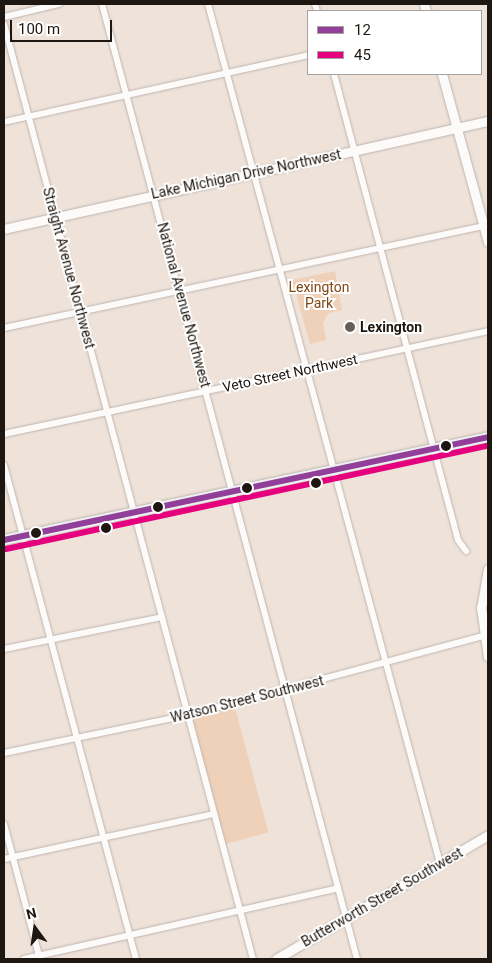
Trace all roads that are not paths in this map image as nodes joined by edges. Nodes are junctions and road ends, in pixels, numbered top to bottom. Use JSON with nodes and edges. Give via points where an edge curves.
{"nodes":[{"id":1,"x":59,"y":4,"type":"edge"},
{"id":2,"x":102,"y":4,"type":"edge"},
{"id":3,"x":208,"y":4,"type":"edge"},
{"id":4,"x":4,"y":16,"type":"edge"},
{"id":5,"x":4,"y":24,"type":"edge"},
{"id":6,"x":307,"y":55,"type":"edge"},
{"id":7,"x":227,"y":73,"type":"junction"},
{"id":8,"x":334,"y":75,"type":"edge"},
{"id":9,"x":442,"y":75,"type":"edge"},
{"id":10,"x":127,"y":95,"type":"junction"},
{"id":11,"x":28,"y":117,"type":"junction"},
{"id":12,"x":488,"y":121,"type":"edge"},
{"id":13,"x":4,"y":122,"type":"edge"},
{"id":14,"x":456,"y":127,"type":"junction"},
{"id":15,"x":354,"y":151,"type":"junction"},
{"id":16,"x":255,"y":172,"type":"junction"},
{"id":17,"x":154,"y":194,"type":"junction"},
{"id":18,"x":55,"y":217,"type":"junction"},
{"id":19,"x":484,"y":226,"type":"junction"},
{"id":20,"x":4,"y":229,"type":"edge"},
{"id":21,"x":488,"y":242,"type":"edge"},
{"id":22,"x":380,"y":248,"type":"junction"},
{"id":23,"x":280,"y":269,"type":"junction"},
{"id":24,"x":180,"y":291,"type":"junction"},
{"id":25,"x":80,"y":312,"type":"junction"},
{"id":26,"x":4,"y":328,"type":"edge"},
{"id":27,"x":488,"y":331,"type":"edge"},
{"id":28,"x":407,"y":348,"type":"junction"},
{"id":29,"x":307,"y":370,"type":"junction"},
{"id":30,"x":207,"y":391,"type":"junction"},
{"id":31,"x":108,"y":412,"type":"junction"},
{"id":32,"x":4,"y":434,"type":"edge"},
{"id":33,"x":488,"y":437,"type":"edge"},
{"id":34,"x":435,"y":448,"type":"junction"},
{"id":35,"x":4,"y":465,"type":"edge"},
{"id":36,"x":333,"y":471,"type":"junction"},
{"id":37,"x":233,"y":492,"type":"junction"},
{"id":38,"x":134,"y":512,"type":"junction"},
{"id":39,"x":23,"y":536,"type":"junction"},
{"id":40,"x":4,"y":540,"type":"edge"},
{"id":41,"x":466,"y":551,"type":"dead end"},
{"id":42,"x":488,"y":569,"type":"edge"},
{"id":43,"x":162,"y":617,"type":"junction"},
{"id":44,"x":486,"y":636,"type":"edge"},
{"id":45,"x":50,"y":640,"type":"junction"},
{"id":46,"x":4,"y":649,"type":"edge"},
{"id":47,"x":488,"y":657,"type":"edge"},
{"id":48,"x":386,"y":664,"type":"junction"},
{"id":49,"x":286,"y":689,"type":"junction"},
{"id":50,"x":188,"y":716,"type":"junction"},
{"id":51,"x":77,"y":738,"type":"junction"},
{"id":52,"x":4,"y":753,"type":"edge"},
{"id":53,"x":214,"y":814,"type":"junction"},
{"id":54,"x":4,"y":824,"type":"edge"},
{"id":55,"x":488,"y":835,"type":"edge"},
{"id":56,"x":104,"y":839,"type":"junction"},
{"id":57,"x":12,"y":857,"type":"junction"},
{"id":58,"x":4,"y":858,"type":"edge"},
{"id":59,"x":440,"y":863,"type":"junction"},
{"id":60,"x":338,"y":888,"type":"junction"},
{"id":61,"x":239,"y":914,"type":"junction"},
{"id":62,"x":346,"y":919,"type":"junction"},
{"id":63,"x":130,"y":936,"type":"junction"},
{"id":64,"x":39,"y":956,"type":"junction"},
{"id":65,"x":24,"y":959,"type":"edge"},
{"id":66,"x":136,"y":959,"type":"edge"},
{"id":67,"x":253,"y":959,"type":"edge"},
{"id":68,"x":276,"y":959,"type":"edge"},
{"id":69,"x":357,"y":959,"type":"edge"}],
"edges":[{"from":1,"to":4,"type":"street"},
{"from":2,"to":10,"type":"street","name":"National Avenue Northwest"},
{"from":3,"to":7,"type":"street"},
{"from":5,"to":11,"type":"street","name":"Straight Avenue Northwest"},
{"from":6,"to":7,"type":"street"},
{"from":7,"to":10,"type":"street"},
{"from":7,"to":16,"type":"street"},
{"from":8,"to":15,"type":"street"},
{"from":9,"to":14,"type":"street"},
{"from":10,"to":11,"type":"street"},
{"from":10,"to":17,"type":"street","name":"National Avenue Northwest"},
{"from":11,"to":13,"type":"street"},
{"from":11,"to":18,"type":"street","name":"Straight Avenue Northwest"},
{"from":12,"to":14,"type":"street","name":"Lake Michigan Drive Northwest"},
{"from":14,"to":15,"type":"street","name":"Lake Michigan Drive Northwest"},
{"from":14,"to":19,"type":"street"},
{"from":15,"to":16,"type":"street","name":"Lake Michigan Drive Northwest"},
{"from":15,"to":22,"type":"street"},
{"from":16,"to":17,"type":"street","name":"Lake Michigan Drive Northwest"},
{"from":16,"to":23,"type":"street"},
{"from":17,"to":18,"type":"street","name":"Lake Michigan Drive Northwest"},
{"from":17,"to":24,"type":"street","name":"National Avenue Northwest"},
{"from":18,"to":20,"type":"street","name":"Lake Michigan Drive Northwest"},
{"from":18,"to":25,"type":"street","name":"Straight Avenue Northwest"},
{"from":19,"to":21,"type":"street"},
{"from":19,"to":22,"type":"street"},
{"from":22,"to":23,"type":"street"},
{"from":22,"to":28,"type":"street"},
{"from":23,"to":24,"type":"street"},
{"from":23,"to":29,"type":"street"},
{"from":24,"to":25,"type":"street"},
{"from":24,"to":30,"type":"street","name":"National Avenue Northwest"},
{"from":25,"to":26,"type":"street"},
{"from":25,"to":31,"type":"street","name":"Straight Avenue Northwest"},
{"from":27,"to":28,"type":"street","name":"Veto Street Northwest"},
{"from":28,"to":29,"type":"street","name":"Veto Street Northwest"},
{"from":28,"to":34,"type":"street"},
{"from":29,"to":30,"type":"street","name":"Veto Street Northwest"},
{"from":29,"to":36,"type":"street"},
{"from":30,"to":31,"type":"street","name":"Veto Street Northwest"},
{"from":30,"to":37,"type":"street","name":"National Avenue Northwest"},
{"from":31,"to":32,"type":"street","name":"Veto Street Northwest"},
{"from":31,"to":38,"type":"street","name":"Straight Avenue Northwest"},
{"from":33,"to":34,"type":"main road"},
{"from":34,"to":36,"type":"main road"},
{"from":34,"to":41,"type":"street","via":[[458,540]]},
{"from":35,"to":39,"type":"street"},
{"from":36,"to":37,"type":"main road"},
{"from":36,"to":48,"type":"street"},
{"from":37,"to":38,"type":"main road"},
{"from":37,"to":49,"type":"street","name":"National Avenue Northwest"},
{"from":38,"to":39,"type":"main road"},
{"from":38,"to":43,"type":"street","name":"Straight Avenue Northwest"},
{"from":39,"to":40,"type":"main road"},
{"from":39,"to":45,"type":"street"},
{"from":42,"to":44,"type":"street","via":[[481,608]]},
{"from":43,"to":45,"type":"street"},
{"from":43,"to":50,"type":"street","name":"Straight Avenue Northwest"},
{"from":44,"to":47,"type":"street"},
{"from":44,"to":48,"type":"street","name":"Watson Street Southwest"},
{"from":45,"to":46,"type":"street"},
{"from":45,"to":51,"type":"street"},
{"from":48,"to":49,"type":"street","name":"Watson Street Southwest"},
{"from":48,"to":59,"type":"street"},
{"from":49,"to":50,"type":"street","name":"Watson Street Southwest"},
{"from":49,"to":60,"type":"street","name":"National Avenue Northwest"},
{"from":50,"to":51,"type":"street","name":"Watson Street Southwest"},
{"from":50,"to":53,"type":"street","name":"Straight Avenue Northwest"},
{"from":51,"to":52,"type":"street","name":"Watson Street Southwest"},
{"from":51,"to":56,"type":"street"},
{"from":53,"to":56,"type":"street"},
{"from":53,"to":61,"type":"street","name":"Straight Avenue Northwest"},
{"from":54,"to":57,"type":"street"},
{"from":55,"to":59,"type":"street","name":"Butterworth Street Southwest"},
{"from":56,"to":57,"type":"street"},
{"from":56,"to":63,"type":"street"},
{"from":57,"to":58,"type":"street"},
{"from":57,"to":64,"type":"street"},
{"from":59,"to":62,"type":"street","name":"Butterworth Street Southwest"},
{"from":60,"to":61,"type":"street"},
{"from":60,"to":62,"type":"street","name":"National Avenue Northwest"},
{"from":61,"to":63,"type":"street"},
{"from":61,"to":67,"type":"street","name":"Straight Avenue Northwest"},
{"from":62,"to":68,"type":"street","name":"Butterworth Street Southwest"},
{"from":62,"to":69,"type":"street","name":"National Avenue Northwest"},
{"from":63,"to":64,"type":"street"},
{"from":63,"to":66,"type":"street"},
{"from":64,"to":65,"type":"street"}]}
